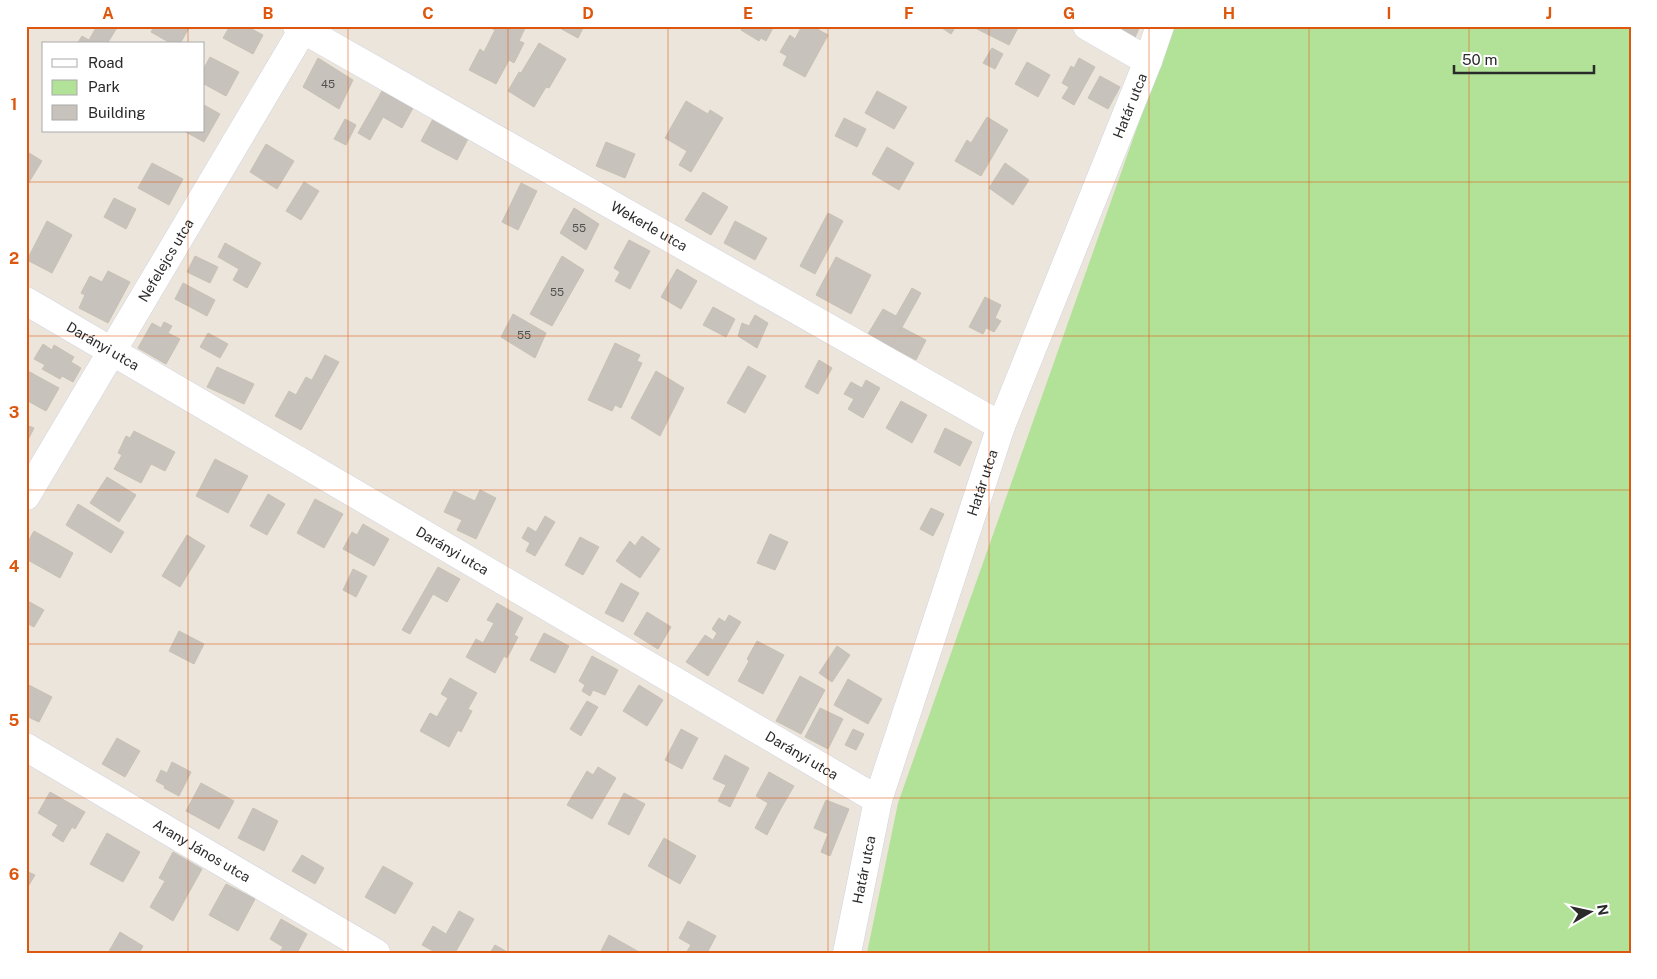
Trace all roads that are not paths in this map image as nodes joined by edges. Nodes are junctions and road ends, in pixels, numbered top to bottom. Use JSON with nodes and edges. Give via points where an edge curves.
{"nodes":[{"id":1,"x":1087,"y":26,"type":"edge"},
{"id":2,"x":1160,"y":26,"type":"edge"},
{"id":3,"x":302,"y":27,"type":"edge"},
{"id":4,"x":1148,"y":61,"type":"junction"},
{"id":5,"x":26,"y":301,"type":"edge"},
{"id":6,"x":113,"y":351,"type":"junction"},
{"id":7,"x":1001,"y":426,"type":"junction"},
{"id":8,"x":26,"y":496,"type":"edge"},
{"id":9,"x":26,"y":747,"type":"edge"},
{"id":10,"x":878,"y":800,"type":"junction"},
{"id":11,"x":376,"y":953,"type":"edge"},
{"id":12,"x":846,"y":953,"type":"edge"}],
"edges":[{"from":1,"to":4,"type":"street"},
{"from":2,"to":4,"type":"street","name":"Határ utca"},
{"from":3,"to":6,"type":"street","name":"Nefelejcs utca"},
{"from":3,"to":7,"type":"street","name":"Wekerle utca"},
{"from":4,"to":7,"type":"street","name":"Határ utca"},
{"from":5,"to":6,"type":"street","name":"Darányi utca"},
{"from":6,"to":8,"type":"street","name":"Nefelejcs utca"},
{"from":6,"to":10,"type":"street","name":"Darányi utca"},
{"from":7,"to":10,"type":"street","name":"Határ utca"},
{"from":9,"to":11,"type":"street","name":"Arany János utca"},
{"from":10,"to":12,"type":"street","name":"Határ utca"}]}
